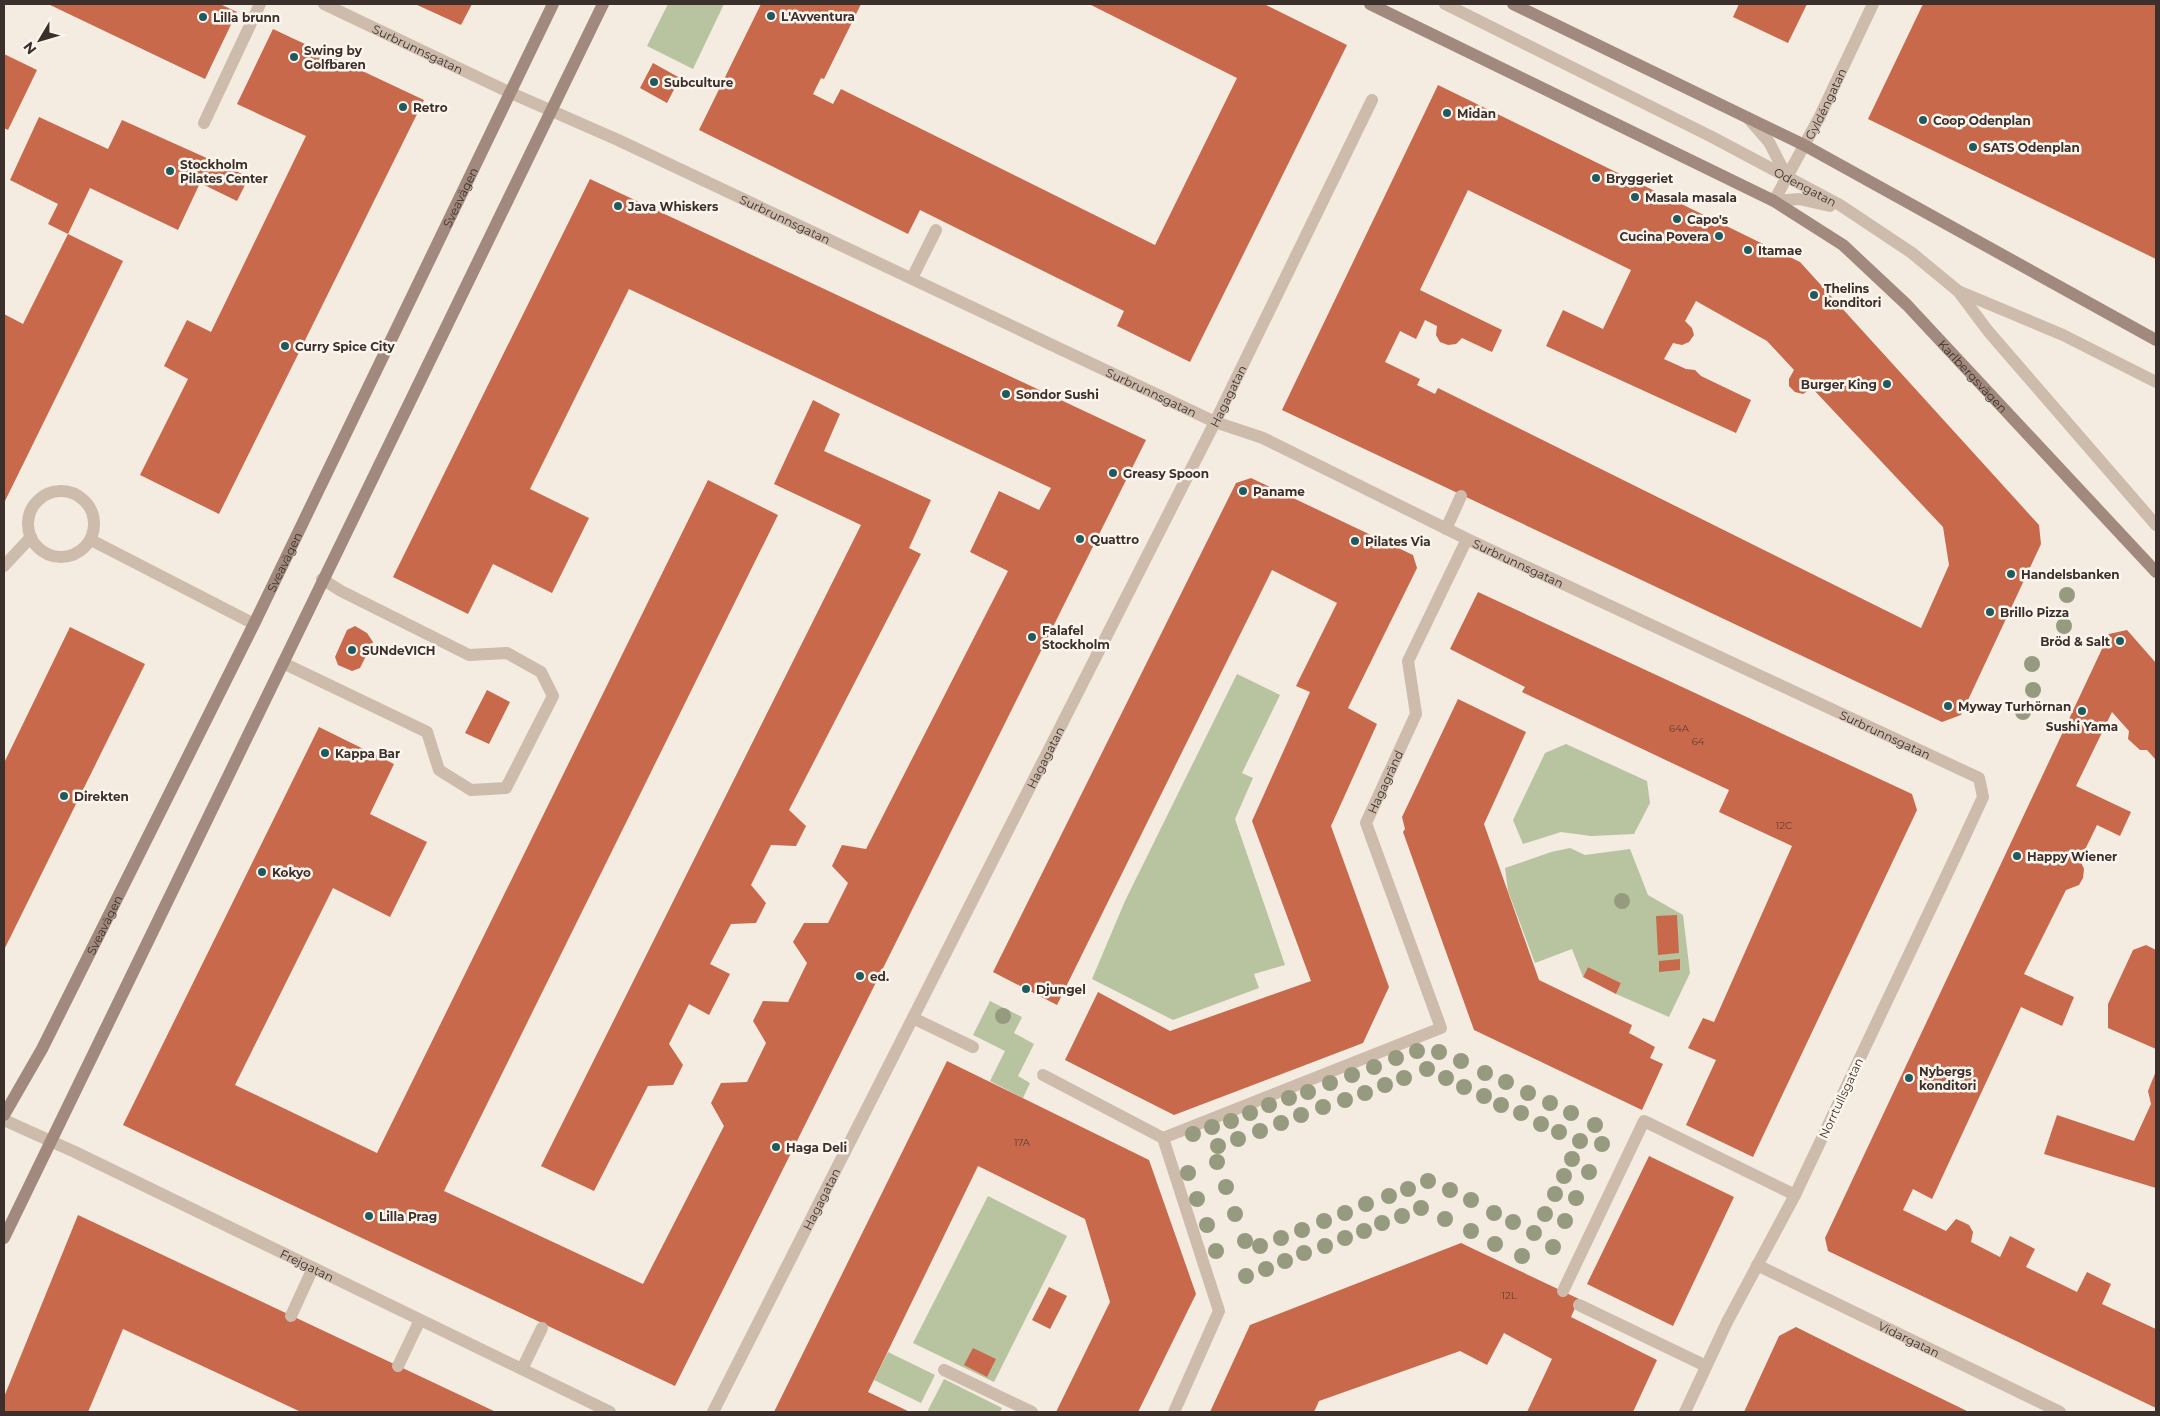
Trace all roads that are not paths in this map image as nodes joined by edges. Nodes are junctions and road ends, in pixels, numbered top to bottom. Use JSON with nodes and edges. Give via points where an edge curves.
{"nodes":[{"id":1,"x":260,"y":4,"type":"edge"},
{"id":2,"x":324,"y":4,"type":"edge"},
{"id":3,"x":553,"y":4,"type":"edge"},
{"id":4,"x":603,"y":4,"type":"edge"},
{"id":5,"x":1370,"y":4,"type":"edge"},
{"id":6,"x":1445,"y":4,"type":"edge"},
{"id":7,"x":1513,"y":4,"type":"edge"},
{"id":8,"x":1873,"y":4,"type":"edge"},
{"id":9,"x":511,"y":93,"type":"junction"},
{"id":10,"x":1372,"y":100,"type":"dead end"},
{"id":11,"x":550,"y":110,"type":"junction"},
{"id":12,"x":1748,"y":118,"type":"junction"},
{"id":13,"x":204,"y":123,"type":"dead end"},
{"id":14,"x":1804,"y":145,"type":"junction"},
{"id":15,"x":1787,"y":177,"type":"junction"},
{"id":16,"x":1774,"y":201,"type":"junction"},
{"id":17,"x":1850,"y":211,"type":"junction"},
{"id":18,"x":936,"y":230,"type":"dead end"},
{"id":19,"x":912,"y":278,"type":"junction"},
{"id":20,"x":1958,"y":292,"type":"junction"},
{"id":21,"x":2156,"y":340,"type":"edge"},
{"id":22,"x":2156,"y":382,"type":"edge"},
{"id":23,"x":1215,"y":422,"type":"junction"},
{"id":24,"x":1461,"y":496,"type":"dead end"},
{"id":25,"x":2156,"y":525,"type":"edge"},
{"id":26,"x":1446,"y":529,"type":"junction"},
{"id":27,"x":31,"y":537,"type":"junction"},
{"id":28,"x":1467,"y":539,"type":"junction"},
{"id":29,"x":91,"y":540,"type":"junction"},
{"id":30,"x":4,"y":566,"type":"edge"},
{"id":31,"x":2156,"y":572,"type":"edge"},
{"id":32,"x":322,"y":579,"type":"junction"},
{"id":33,"x":254,"y":624,"type":"junction"},
{"id":34,"x":284,"y":663,"type":"junction"},
{"id":35,"x":1979,"y":778,"type":"joint"},
{"id":36,"x":913,"y":1018,"type":"junction"},
{"id":37,"x":973,"y":1047,"type":"dead end"},
{"id":38,"x":1043,"y":1075,"type":"dead end"},
{"id":39,"x":4,"y":1115,"type":"edge"},
{"id":40,"x":4,"y":1120,"type":"edge"},
{"id":41,"x":1164,"y":1138,"type":"junction"},
{"id":42,"x":51,"y":1143,"type":"junction"},
{"id":43,"x":1795,"y":1195,"type":"junction"},
{"id":44,"x":4,"y":1238,"type":"edge"},
{"id":45,"x":1757,"y":1265,"type":"junction"},
{"id":46,"x":313,"y":1268,"type":"junction"},
{"id":47,"x":1563,"y":1291,"type":"dead end"},
{"id":48,"x":1579,"y":1305,"type":"dead end"},
{"id":49,"x":291,"y":1316,"type":"dead end"},
{"id":50,"x":420,"y":1320,"type":"junction"},
{"id":51,"x":542,"y":1328,"type":"dead end"},
{"id":52,"x":398,"y":1366,"type":"dead end"},
{"id":53,"x":1706,"y":1366,"type":"junction"},
{"id":54,"x":522,"y":1369,"type":"junction"},
{"id":55,"x":944,"y":1370,"type":"dead end"},
{"id":56,"x":610,"y":1412,"type":"edge"},
{"id":57,"x":713,"y":1412,"type":"edge"},
{"id":58,"x":1032,"y":1412,"type":"edge"},
{"id":59,"x":1174,"y":1412,"type":"edge"},
{"id":60,"x":1684,"y":1412,"type":"edge"},
{"id":61,"x":2060,"y":1412,"type":"edge"}],
"edges":[{"from":1,"to":13,"type":"street"},
{"from":2,"to":9,"type":"street","name":"Surbrunnsgatan"},
{"from":3,"to":9,"type":"main road","name":"Sveavägen"},
{"from":4,"to":11,"type":"main road"},
{"from":5,"to":16,"type":"main road"},
{"from":6,"to":15,"type":"street","name":"Odengatan"},
{"from":7,"to":12,"type":"main road"},
{"from":8,"to":14,"type":"street","name":"Gyldéngatan"},
{"from":9,"to":11,"type":"street","name":"Surbrunnsgatan"},
{"from":9,"to":33,"type":"main road","name":"Sveavägen"},
{"from":10,"to":23,"type":"street","name":"Hagagatan"},
{"from":11,"to":19,"type":"street","name":"Surbrunnsgatan"},
{"from":11,"to":32,"type":"main road"},
{"from":12,"to":14,"type":"main road"},
{"from":12,"to":15,"type":"street","via":[[1769,142]]},
{"from":14,"to":15,"type":"street","name":"Gyldéngatan"},
{"from":14,"to":21,"type":"main road"},
{"from":15,"to":16,"type":"street","name":"Gyldéngatan"},
{"from":15,"to":17,"type":"street","name":"Odengatan"},
{"from":16,"to":17,"type":"street","via":[[1799,199]]},
{"from":16,"to":31,"type":"main road","name":"Karlbergsvägen","via":[[1843,245],[1908,305]]},
{"from":17,"to":20,"type":"street","name":"Odengatan","via":[[1912,253]]},
{"from":18,"to":19,"type":"street"},
{"from":19,"to":23,"type":"street","name":"Surbrunnsgatan"},
{"from":20,"to":22,"type":"street","name":"Odengatan","via":[[2062,335]]},
{"from":20,"to":25,"type":"street"},
{"from":23,"to":26,"type":"street","name":"Surbrunnsgatan","via":[[1263,438]]},
{"from":23,"to":36,"type":"street","name":"Hagagatan"},
{"from":24,"to":26,"type":"street"},
{"from":26,"to":28,"type":"street","name":"Surbrunnsgatan"},
{"from":27,"to":29,"type":"street","via":[[43,552],[62,558],[80,552]]},
{"from":27,"to":29,"type":"street","via":[[29,517],[39,499],[58,491],[70,492],[88,504],[93,513]]},
{"from":27,"to":30,"type":"street"},
{"from":28,"to":35,"type":"street","name":"Surbrunnsgatan"},
{"from":28,"to":41,"type":"street","name":"Hagagränd","via":[[1408,661],[1416,714],[1366,823],[1441,1028]]},
{"from":29,"to":33,"type":"street"},
{"from":32,"to":34,"type":"main road"},
{"from":32,"to":34,"type":"street","via":[[469,655],[507,653],[541,672],[553,696],[506,788],[471,790],[439,770],[427,732]]},
{"from":33,"to":39,"type":"main road","name":"Sveavägen","via":[[42,1049]]},
{"from":34,"to":42,"type":"main road"},
{"from":35,"to":43,"type":"street","name":"Norrtullsgatan","via":[[1983,796]]},
{"from":36,"to":37,"type":"street"},
{"from":36,"to":57,"type":"street","name":"Hagagatan"},
{"from":38,"to":41,"type":"street"},
{"from":40,"to":42,"type":"street","name":"Frejgatan"},
{"from":41,"to":59,"type":"street","via":[[1219,1311]]},
{"from":42,"to":44,"type":"main road"},
{"from":42,"to":46,"type":"street","name":"Frejgatan"},
{"from":43,"to":45,"type":"street","name":"Norrtullsgatan"},
{"from":43,"to":47,"type":"street","via":[[1644,1121]]},
{"from":45,"to":53,"type":"street","name":"Norrtullsgatan"},
{"from":45,"to":61,"type":"street","name":"Vidargatan"},
{"from":46,"to":49,"type":"street"},
{"from":46,"to":50,"type":"street","name":"Frejgatan"},
{"from":48,"to":53,"type":"street"},
{"from":50,"to":52,"type":"street"},
{"from":50,"to":54,"type":"street","name":"Frejgatan"},
{"from":51,"to":54,"type":"street"},
{"from":53,"to":60,"type":"street","name":"Norrtullsgatan"},
{"from":54,"to":56,"type":"street","name":"Frejgatan"},
{"from":55,"to":58,"type":"street"}]}
